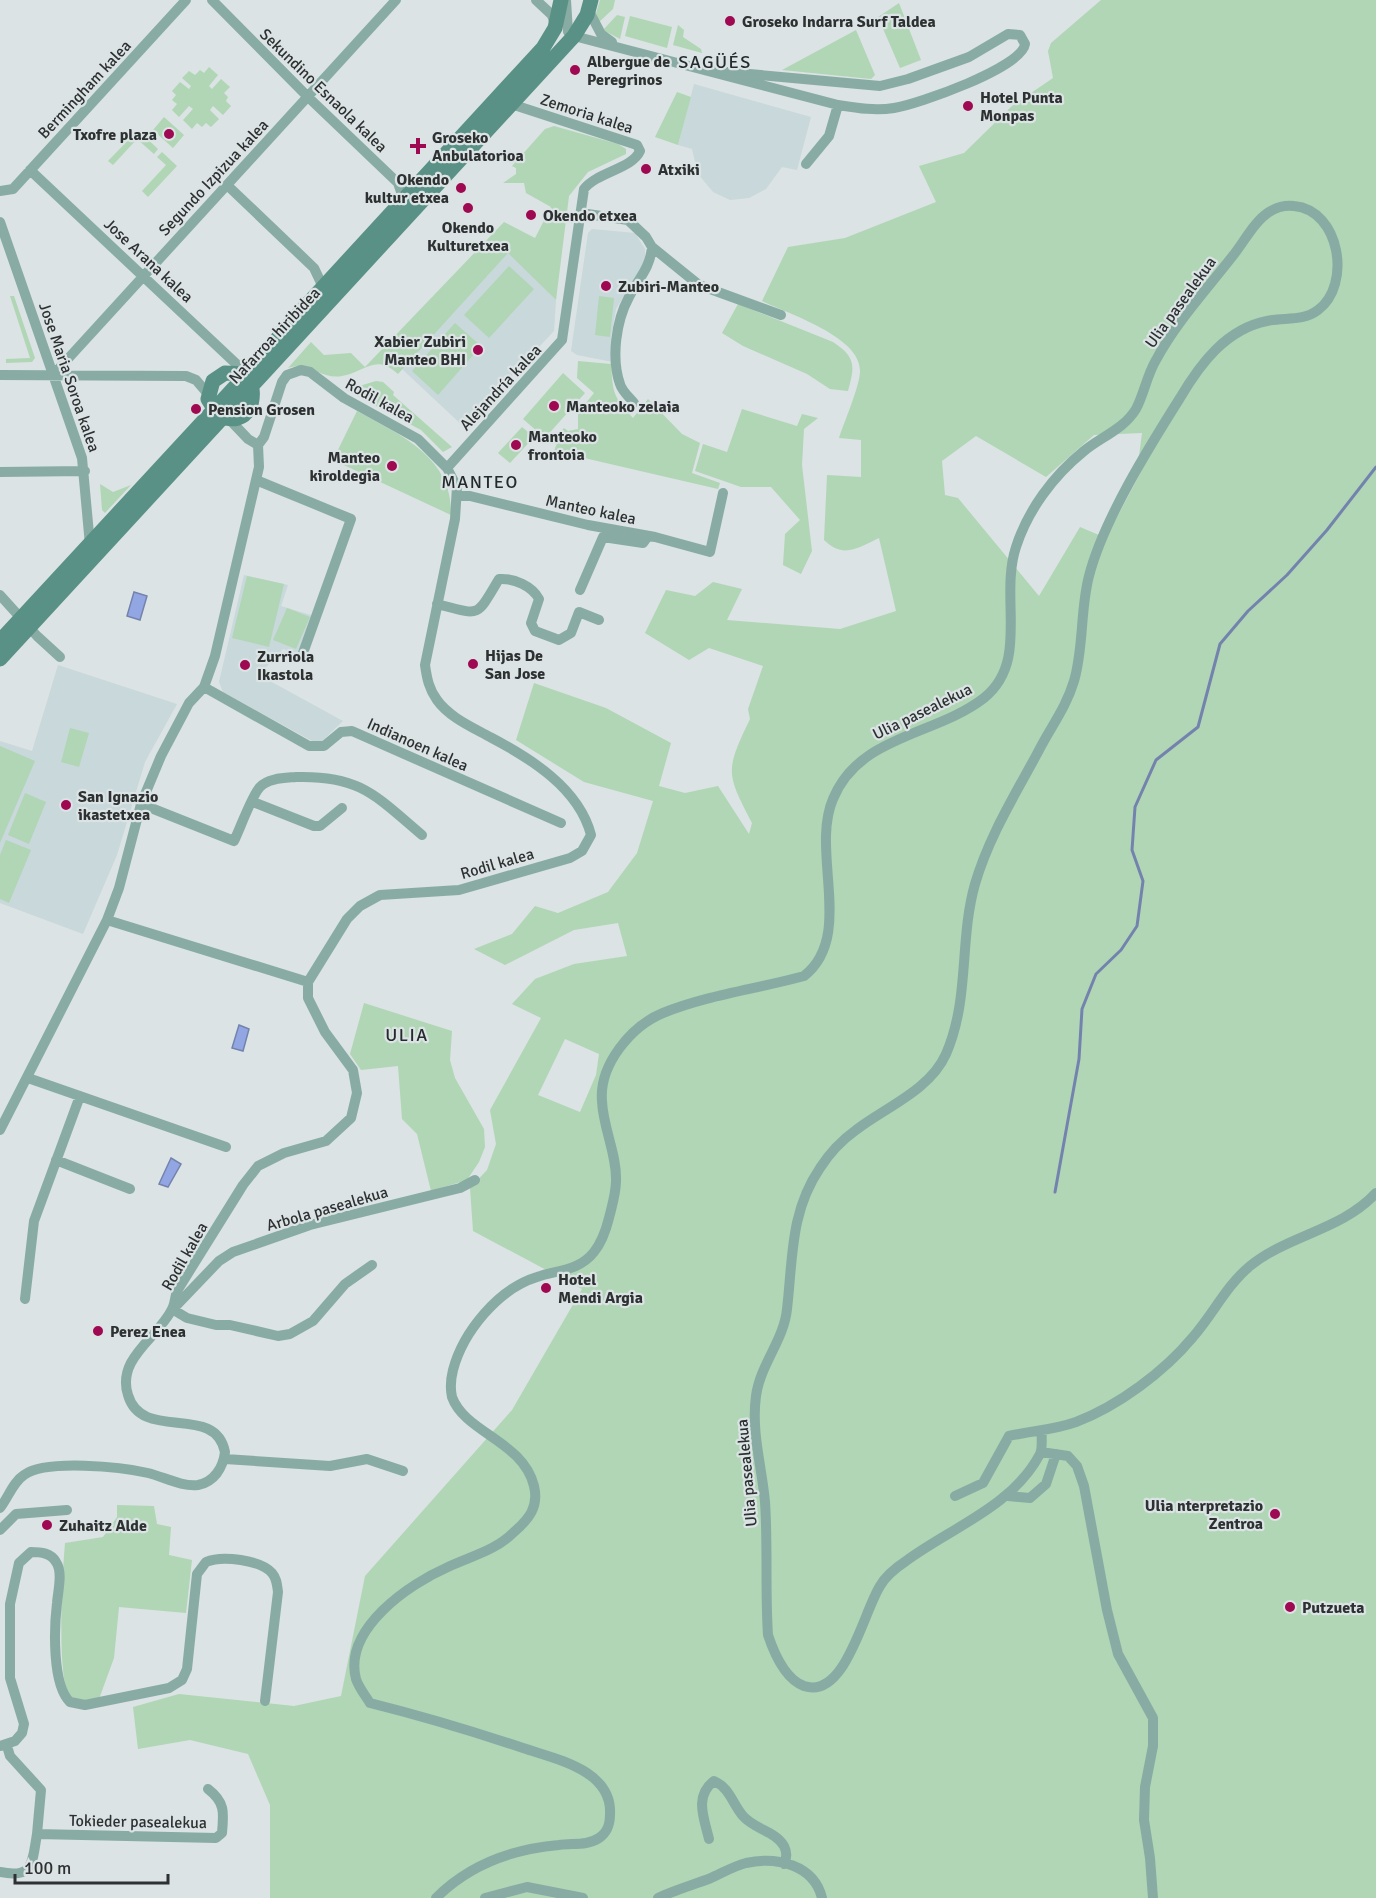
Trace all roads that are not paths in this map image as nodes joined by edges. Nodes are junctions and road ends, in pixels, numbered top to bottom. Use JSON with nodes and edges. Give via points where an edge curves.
{"nodes":[{"id":1,"x":186,"y":0,"type":"edge"},
{"id":2,"x":212,"y":0,"type":"edge"},
{"id":3,"x":396,"y":0,"type":"edge"},
{"id":4,"x":536,"y":0,"type":"edge"},
{"id":5,"x":561,"y":0,"type":"edge"},
{"id":6,"x":566,"y":0,"type":"edge"},
{"id":7,"x":590,"y":5,"type":"edge"},
{"id":8,"x":555,"y":28,"type":"junction"},
{"id":9,"x":574,"y":36,"type":"junction"},
{"id":10,"x":615,"y":44,"type":"junction"},
{"id":11,"x":750,"y":77,"type":"junction"},
{"id":12,"x":874,"y":86,"type":"junction"},
{"id":13,"x":308,"y":97,"type":"junction"},
{"id":14,"x":512,"y":103,"type":"junction"},
{"id":15,"x":838,"y":105,"type":"junction"},
{"id":16,"x":490,"y":106,"type":"junction"},
{"id":17,"x":875,"y":109,"type":"junction"},
{"id":18,"x":806,"y":164,"type":"dead end"},
{"id":19,"x":30,"y":170,"type":"junction"},
{"id":20,"x":227,"y":185,"type":"junction"},
{"id":21,"x":0,"y":191,"type":"edge"},
{"id":22,"x":396,"y":208,"type":"junction"},
{"id":23,"x":581,"y":213,"type":"junction"},
{"id":24,"x":1,"y":226,"type":"edge"},
{"id":25,"x":652,"y":248,"type":"junction"},
{"id":26,"x":142,"y":274,"type":"junction"},
{"id":27,"x":323,"y":287,"type":"junction"},
{"id":28,"x":781,"y":315,"type":"dead end"},
{"id":29,"x":54,"y":374,"type":"junction"},
{"id":30,"x":0,"y":375,"type":"edge"},
{"id":31,"x":250,"y":379,"type":"junction"},
{"id":32,"x":208,"y":394,"type":"junction"},
{"id":33,"x":634,"y":403,"type":"dead end"},
{"id":34,"x":249,"y":410,"type":"junction"},
{"id":35,"x":222,"y":416,"type":"junction"},
{"id":36,"x":253,"y":442,"type":"junction"},
{"id":37,"x":447,"y":468,"type":"junction"},
{"id":38,"x":85,"y":471,"type":"junction"},
{"id":39,"x":0,"y":472,"type":"edge"},
{"id":40,"x":256,"y":480,"type":"junction"},
{"id":41,"x":723,"y":493,"type":"dead end"},
{"id":42,"x":458,"y":496,"type":"junction"},
{"id":43,"x":648,"y":536,"type":"junction"},
{"id":44,"x":90,"y":545,"type":"junction"},
{"id":45,"x":580,"y":590,"type":"dead end"},
{"id":46,"x":0,"y":595,"type":"edge"},
{"id":47,"x":436,"y":608,"type":"junction"},
{"id":48,"x":599,"y":620,"type":"dead end"},
{"id":49,"x":26,"y":622,"type":"junction"},
{"id":50,"x":0,"y":641,"type":"edge"},
{"id":51,"x":303,"y":653,"type":"dead end"},
{"id":52,"x":60,"y":657,"type":"dead end"},
{"id":53,"x":0,"y":659,"type":"edge"},
{"id":54,"x":204,"y":687,"type":"junction"},
{"id":55,"x":253,"y":802,"type":"junction"},
{"id":56,"x":141,"y":804,"type":"junction"},
{"id":57,"x":342,"y":808,"type":"dead end"},
{"id":58,"x":561,"y":823,"type":"dead end"},
{"id":59,"x":422,"y":835,"type":"dead end"},
{"id":60,"x":107,"y":920,"type":"junction"},
{"id":61,"x":308,"y":982,"type":"junction"},
{"id":62,"x":28,"y":1078,"type":"junction"},
{"id":63,"x":80,"y":1096,"type":"junction"},
{"id":64,"x":0,"y":1130,"type":"edge"},
{"id":65,"x":226,"y":1147,"type":"dead end"},
{"id":66,"x":56,"y":1160,"type":"junction"},
{"id":67,"x":475,"y":1180,"type":"dead end"},
{"id":68,"x":130,"y":1189,"type":"dead end"},
{"id":69,"x":1376,"y":1193,"type":"edge"},
{"id":70,"x":372,"y":1265,"type":"dead end"},
{"id":71,"x":26,"y":1299,"type":"dead end"},
{"id":72,"x":172,"y":1309,"type":"junction"},
{"id":73,"x":1042,"y":1431,"type":"junction"},
{"id":74,"x":1041,"y":1452,"type":"junction"},
{"id":75,"x":1056,"y":1454,"type":"junction"},
{"id":76,"x":225,"y":1459,"type":"junction"},
{"id":77,"x":404,"y":1471,"type":"dead end"},
{"id":78,"x":955,"y":1496,"type":"dead end"},
{"id":79,"x":1008,"y":1496,"type":"junction"},
{"id":80,"x":0,"y":1508,"type":"edge"},
{"id":81,"x":67,"y":1510,"type":"dead end"},
{"id":82,"x":0,"y":1530,"type":"edge"},
{"id":83,"x":265,"y":1701,"type":"dead end"},
{"id":84,"x":3,"y":1746,"type":"edge"},
{"id":85,"x":208,"y":1789,"type":"dead end"},
{"id":86,"x":37,"y":1834,"type":"junction"},
{"id":87,"x":709,"y":1839,"type":"dead end"},
{"id":88,"x":784,"y":1864,"type":"junction"},
{"id":89,"x":0,"y":1872,"type":"edge"},
{"id":90,"x":436,"y":1898,"type":"edge"},
{"id":91,"x":485,"y":1898,"type":"edge"},
{"id":92,"x":583,"y":1898,"type":"edge"},
{"id":93,"x":658,"y":1898,"type":"edge"},
{"id":94,"x":822,"y":1898,"type":"edge"},
{"id":95,"x":1153,"y":1898,"type":"edge"}],
"edges":[{"from":1,"to":19,"type":"street","name":"Bermingham kalea"},
{"from":2,"to":13,"type":"street","name":"Sekundino Esnaola kalea"},
{"from":3,"to":13,"type":"street","name":"Segundo Izpizua kalea"},
{"from":4,"to":8,"type":"street","via":[[552,15]]},
{"from":5,"to":8,"type":"main road"},
{"from":6,"to":9,"type":"street","via":[[568,32]]},
{"from":7,"to":9,"type":"main road","name":"Nafarroa hiribidea"},
{"from":7,"to":10,"type":"street","via":[[601,34]]},
{"from":8,"to":16,"type":"main road","name":"Nafarroa hiribidea","via":[[543,48]]},
{"from":9,"to":10,"type":"street"},
{"from":9,"to":14,"type":"main road","name":"Nafarroa hiribidea"},
{"from":10,"to":11,"type":"street"},
{"from":11,"to":12,"type":"street"},
{"from":11,"to":15,"type":"street"},
{"from":12,"to":17,"type":"street","via":[[880,98]]},
{"from":12,"to":17,"type":"street","via":[[908,79],[969,57],[1008,34],[1020,35],[1025,44],[1021,54],[981,77],[896,108]]},
{"from":13,"to":20,"type":"street","name":"Segundo Izpizua kalea"},
{"from":13,"to":22,"type":"street","name":"Sekundino Esnaola kalea","via":[[398,183],[402,195]]},
{"from":14,"to":16,"type":"street"},
{"from":14,"to":23,"type":"street","name":"Zemoria kalea","via":[[637,145],[640,152],[631,161],[590,181],[584,189]]},
{"from":14,"to":31,"type":"main road","name":"Nafarroa hiribidea"},
{"from":15,"to":17,"type":"street"},
{"from":15,"to":18,"type":"street","via":[[829,136]]},
{"from":16,"to":22,"type":"main road","name":"Nafarroa hiribidea"},
{"from":19,"to":21,"type":"street","name":"Bermingham kalea","via":[[13,189]]},
{"from":19,"to":26,"type":"street","name":"Jose Arana kalea"},
{"from":20,"to":26,"type":"street","name":"Segundo Izpizua kalea"},
{"from":20,"to":27,"type":"street","via":[[314,268]]},
{"from":22,"to":27,"type":"main road","name":"Nafarroa hiribidea"},
{"from":23,"to":25,"type":"street","via":[[628,220]]},
{"from":23,"to":37,"type":"street","name":"Alejandría kalea","via":[[562,340]]},
{"from":24,"to":29,"type":"street","name":"Jose Maria Soroa kalea"},
{"from":25,"to":28,"type":"street","via":[[699,285]]},
{"from":25,"to":33,"type":"street","via":[[651,262],[620,317],[616,359],[620,386]]},
{"from":26,"to":29,"type":"street","name":"Segundo Izpizua kalea"},
{"from":26,"to":31,"type":"street","name":"Jose Arana kalea"},
{"from":27,"to":31,"type":"main road","name":"Nafarroa hiribidea"},
{"from":29,"to":30,"type":"street"},
{"from":29,"to":32,"type":"street","via":[[186,376],[196,380]]},
{"from":29,"to":38,"type":"street","name":"Jose Maria Soroa kalea"},
{"from":31,"to":32,"type":"main road","via":[[221,375],[213,381]]},
{"from":31,"to":34,"type":"main road","via":[[253,401]]},
{"from":31,"to":35,"type":"main road","name":"Nafarroa hiribidea"},
{"from":32,"to":35,"type":"main road"},
{"from":34,"to":35,"type":"main road","via":[[241,416]]},
{"from":34,"to":36,"type":"street","via":[[246,421]]},
{"from":35,"to":36,"type":"street"},
{"from":35,"to":44,"type":"main road","name":"Nafarroa hiribidea"},
{"from":35,"to":49,"type":"main road","name":"Nafarroa hiribidea"},
{"from":36,"to":37,"type":"street","name":"Rodil kalea","via":[[264,437],[282,382],[287,375],[301,370],[411,434]]},
{"from":36,"to":40,"type":"street","via":[[259,460]]},
{"from":37,"to":42,"type":"street","name":"Rodil kalea"},
{"from":38,"to":39,"type":"street"},
{"from":38,"to":44,"type":"street","name":"Jose Maria Soroa kalea"},
{"from":40,"to":51,"type":"street","via":[[351,519]]},
{"from":40,"to":54,"type":"street","via":[[215,656]]},
{"from":41,"to":43,"type":"street","name":"Manteo kalea","via":[[710,552]]},
{"from":42,"to":43,"type":"street","name":"Manteo kalea"},
{"from":42,"to":47,"type":"street","name":"Rodil kalea"},
{"from":43,"to":45,"type":"street","name":"Manteo kalea","via":[[643,543],[603,537]]},
{"from":44,"to":49,"type":"main road","name":"Nafarroa hiribidea"},
{"from":46,"to":49,"type":"street"},
{"from":47,"to":48,"type":"street","via":[[472,614],[481,610],[499,579],[507,579],[533,589],[539,599],[531,623],[535,631],[559,640],[571,633],[579,612]]},
{"from":47,"to":61,"type":"street","name":"Rodil kalea","via":[[425,665],[428,685],[438,701],[448,712],[512,748],[549,775],[580,809],[591,835],[588,844],[570,858],[478,886],[392,893],[371,899],[347,919]]},
{"from":49,"to":50,"type":"main road","name":"Nafarroa hiribidea"},
{"from":49,"to":52,"type":"street"},
{"from":49,"to":53,"type":"main road","name":"Nafarroa hiribidea"},
{"from":54,"to":56,"type":"street","via":[[189,703]]},
{"from":54,"to":58,"type":"street","name":"Indianoen kalea","via":[[309,746],[324,746],[340,732],[352,731]]},
{"from":55,"to":56,"type":"street","via":[[234,841]]},
{"from":55,"to":57,"type":"street","via":[[314,826],[331,819]]},
{"from":55,"to":59,"type":"street","via":[[260,787],[270,780],[326,778],[372,792]]},
{"from":56,"to":60,"type":"street"},
{"from":60,"to":61,"type":"street"},
{"from":60,"to":62,"type":"street"},
{"from":61,"to":72,"type":"street","name":"Rodil kalea","via":[[313,1010],[353,1070],[357,1093],[351,1118],[326,1141],[258,1166],[177,1291]]},
{"from":62,"to":63,"type":"street"},
{"from":62,"to":64,"type":"street"},
{"from":63,"to":65,"type":"street"},
{"from":63,"to":66,"type":"street"},
{"from":66,"to":68,"type":"street"},
{"from":66,"to":71,"type":"street","via":[[34,1221]]},
{"from":67,"to":72,"type":"street","name":"Arbola pasealekua","via":[[460,1188],[310,1225],[233,1252]]},
{"from":69,"to":73,"type":"street","via":[[1329,1227],[1279,1248],[1250,1266],[1193,1338],[1155,1374],[1102,1410],[1074,1423]]},
{"from":70,"to":72,"type":"street","via":[[345,1284],[313,1321],[290,1334],[278,1336],[216,1325],[187,1318]]},
{"from":72,"to":76,"type":"street","name":"Rodil kalea","via":[[128,1371],[131,1404],[137,1413],[150,1420],[191,1424],[212,1431],[224,1444]]},
{"from":73,"to":74,"type":"street"},
{"from":73,"to":78,"type":"street","via":[[1009,1436],[983,1483]]},
{"from":74,"to":75,"type":"street"},
{"from":74,"to":79,"type":"street","name":"Ulia pasealekua"},
{"from":75,"to":79,"type":"street","name":"Ulia pasealekua","via":[[1046,1484],[1030,1498]]},
{"from":75,"to":95,"type":"street","via":[[1068,1456],[1077,1466],[1118,1654],[1153,1718],[1144,1820]]},
{"from":76,"to":77,"type":"street","via":[[330,1466],[367,1459]]},
{"from":76,"to":80,"type":"street","via":[[213,1478],[195,1485],[136,1470],[36,1469],[23,1475]]},
{"from":79,"to":90,"type":"street","name":"Ulia pasealekua","via":[[905,1562],[881,1584],[842,1670],[828,1685],[813,1688],[790,1676],[773,1652],[768,1635],[765,1498],[755,1421],[760,1378],[785,1323],[791,1247],[801,1202],[834,1148],[915,1090],[939,1069],[950,1047],[965,984],[964,938],[988,843],[1041,745],[1058,722],[1075,679],[1088,580],[1099,545],[1181,396],[1201,365],[1231,336],[1258,322],[1307,317],[1333,295],[1338,266],[1331,238],[1315,212],[1291,205],[1267,213],[1203,293],[1154,362],[1136,409],[1127,421],[1087,448],[1040,498],[1021,533],[1008,575],[1010,658],[1002,678],[984,698],[883,746],[847,774],[826,818],[829,928],[815,967],[804,976],[661,1014],[632,1032],[614,1057],[601,1098],[616,1180],[606,1231],[581,1265],[534,1277],[509,1291],[473,1326],[460,1352],[451,1384],[452,1397],[468,1418],[525,1465],[536,1495],[533,1512],[492,1549],[446,1568],[377,1615],[360,1643],[355,1677],[370,1703],[447,1722],[586,1772],[611,1801],[610,1821],[599,1839],[521,1850],[500,1857],[456,1881]]},
{"from":81,"to":82,"type":"street","via":[[16,1514]]},
{"from":83,"to":84,"type":"street","via":[[278,1592],[277,1581],[267,1568],[222,1559],[206,1562],[196,1574],[187,1669],[182,1680],[169,1688],[85,1705],[70,1702],[59,1683],[56,1562],[50,1555],[31,1552],[19,1563],[10,1604],[10,1678],[24,1724],[22,1732]]},
{"from":84,"to":86,"type":"street","via":[[41,1790]]},
{"from":85,"to":86,"type":"street","name":"Tokieder pasealekua","via":[[224,1809],[222,1833],[216,1838]]},
{"from":86,"to":89,"type":"street","via":[[31,1865],[25,1873]]},
{"from":87,"to":88,"type":"street","via":[[700,1805],[706,1787],[714,1781],[723,1785],[743,1817],[784,1847]]},
{"from":88,"to":93,"type":"street","via":[[746,1863]]},
{"from":88,"to":94,"type":"street","via":[[811,1875]]},
{"from":91,"to":92,"type":"street","via":[[527,1887]]}]}
